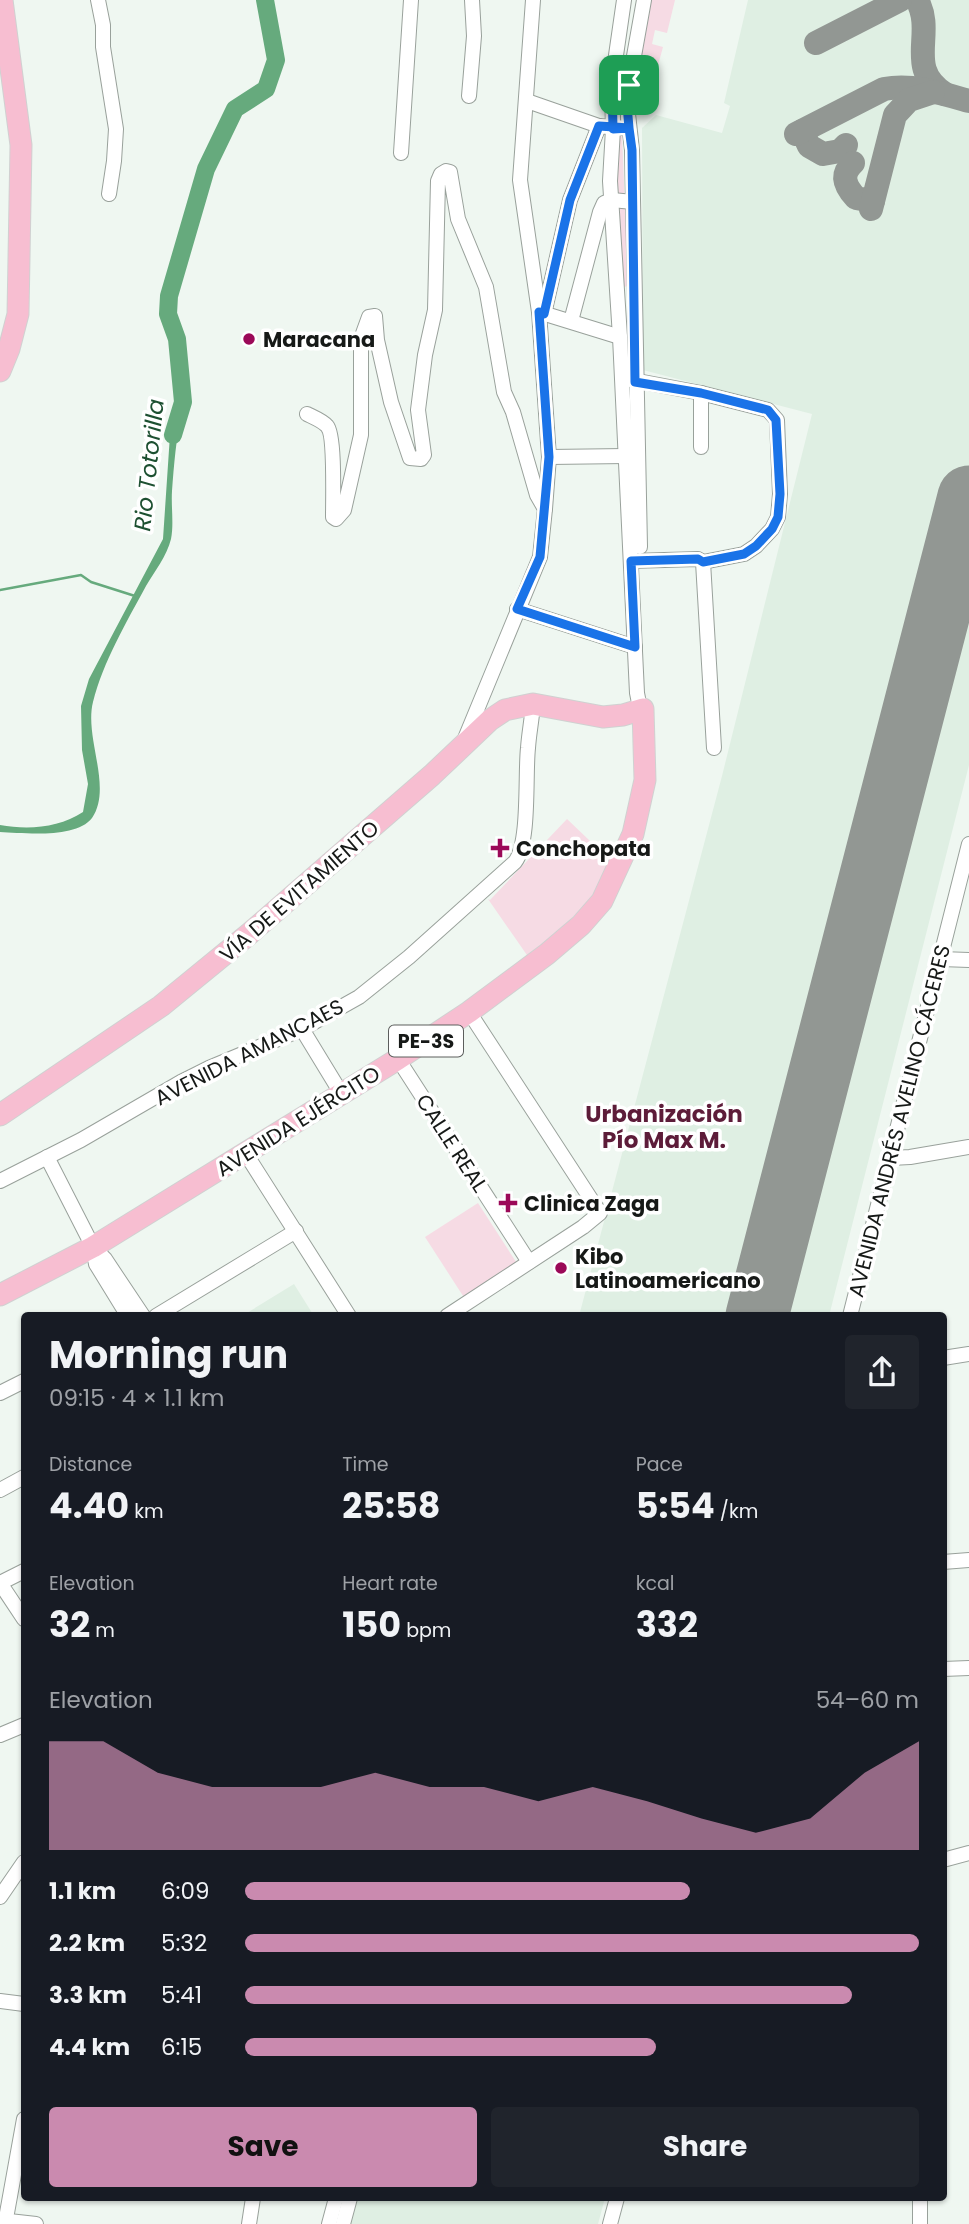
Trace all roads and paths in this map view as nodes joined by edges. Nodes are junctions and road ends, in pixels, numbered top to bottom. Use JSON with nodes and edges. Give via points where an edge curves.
{"nodes":[{"id":1,"x":2,"y":0,"type":"edge"},
{"id":2,"x":98,"y":0,"type":"edge"},
{"id":3,"x":411,"y":0,"type":"edge"},
{"id":4,"x":472,"y":0,"type":"edge"},
{"id":5,"x":533,"y":0,"type":"edge"},
{"id":6,"x":624,"y":0,"type":"edge"},
{"id":7,"x":644,"y":0,"type":"edge"},
{"id":8,"x":612,"y":83,"type":"junction"},
{"id":9,"x":629,"y":85,"type":"junction"},
{"id":10,"x":469,"y":96,"type":"dead end"},
{"id":11,"x":527,"y":101,"type":"junction"},
{"id":12,"x":606,"y":127,"type":"junction"},
{"id":13,"x":629,"y":128,"type":"junction"},
{"id":14,"x":401,"y":153,"type":"dead end"},
{"id":15,"x":109,"y":194,"type":"dead end"},
{"id":16,"x":612,"y":200,"type":"junction"},
{"id":17,"x":633,"y":202,"type":"junction"},
{"id":18,"x":542,"y":313,"type":"junction"},
{"id":19,"x":571,"y":321,"type":"junction"},
{"id":20,"x":620,"y":337,"type":"junction"},
{"id":21,"x":0,"y":371,"type":"edge"},
{"id":22,"x":629,"y":380,"type":"junction"},
{"id":23,"x":701,"y":393,"type":"junction"},
{"id":24,"x":307,"y":414,"type":"dead end"},
{"id":25,"x":701,"y":447,"type":"dead end"},
{"id":26,"x":626,"y":456,"type":"junction"},
{"id":27,"x":549,"y":457,"type":"junction"},
{"id":28,"x":545,"y":509,"type":"junction"},
{"id":29,"x":636,"y":560,"type":"junction"},
{"id":30,"x":703,"y":562,"type":"junction"},
{"id":31,"x":517,"y":609,"type":"junction"},
{"id":32,"x":635,"y":647,"type":"junction"},
{"id":33,"x":533,"y":704,"type":"junction"},
{"id":34,"x":643,"y":709,"type":"junction"},
{"id":35,"x":603,"y":717,"type":"junction"},
{"id":36,"x":645,"y":743,"type":"junction"},
{"id":37,"x":462,"y":745,"type":"junction"},
{"id":38,"x":715,"y":748,"type":"dead end"},
{"id":39,"x":969,"y":844,"type":"edge"},
{"id":40,"x":941,"y":959,"type":"junction"},
{"id":41,"x":969,"y":960,"type":"edge"},
{"id":42,"x":469,"y":1012,"type":"junction"},
{"id":43,"x":302,"y":1029,"type":"junction"},
{"id":44,"x":398,"y":1059,"type":"junction"},
{"id":45,"x":341,"y":1093,"type":"junction"},
{"id":46,"x":0,"y":1115,"type":"edge"},
{"id":47,"x":969,"y":1147,"type":"edge"},
{"id":48,"x":246,"y":1154,"type":"junction"},
{"id":49,"x":47,"y":1157,"type":"junction"},
{"id":50,"x":891,"y":1158,"type":"junction"},
{"id":51,"x":0,"y":1181,"type":"edge"},
{"id":52,"x":296,"y":1231,"type":"junction"},
{"id":53,"x":93,"y":1247,"type":"junction"},
{"id":54,"x":529,"y":1262,"type":"junction"},
{"id":55,"x":0,"y":1295,"type":"edge"},
{"id":56,"x":126,"y":1312,"type":"edge"},
{"id":57,"x":140,"y":1312,"type":"edge"},
{"id":58,"x":163,"y":1312,"type":"edge"},
{"id":59,"x":347,"y":1312,"type":"edge"},
{"id":60,"x":453,"y":1312,"type":"edge"},
{"id":61,"x":851,"y":1312,"type":"edge"},
{"id":62,"x":969,"y":1354,"type":"edge"},
{"id":63,"x":947,"y":1357,"type":"edge"},
{"id":64,"x":21,"y":1382,"type":"edge"},
{"id":65,"x":0,"y":1392,"type":"edge"},
{"id":66,"x":21,"y":1479,"type":"edge"},
{"id":67,"x":0,"y":1490,"type":"edge"},
{"id":68,"x":969,"y":1560,"type":"edge"},
{"id":69,"x":947,"y":1562,"type":"edge"},
{"id":70,"x":21,"y":1572,"type":"edge"},
{"id":71,"x":0,"y":1583,"type":"edge"},
{"id":72,"x":21,"y":1614,"type":"edge"},
{"id":73,"x":969,"y":1668,"type":"edge"},
{"id":74,"x":947,"y":1669,"type":"edge"},
{"id":75,"x":21,"y":1726,"type":"edge"},
{"id":76,"x":0,"y":1735,"type":"edge"},
{"id":77,"x":969,"y":1853,"type":"edge"},
{"id":78,"x":947,"y":1859,"type":"edge"},
{"id":79,"x":21,"y":1866,"type":"edge"},
{"id":80,"x":0,"y":1897,"type":"edge"},
{"id":81,"x":0,"y":2001,"type":"edge"},
{"id":82,"x":21,"y":2004,"type":"edge"},
{"id":83,"x":21,"y":2134,"type":"edge"},
{"id":84,"x":253,"y":2201,"type":"edge"},
{"id":85,"x":335,"y":2201,"type":"edge"},
{"id":86,"x":349,"y":2201,"type":"edge"},
{"id":87,"x":616,"y":2201,"type":"edge"},
{"id":88,"x":920,"y":2201,"type":"edge"},
{"id":89,"x":4,"y":2221,"type":"edge"},
{"id":90,"x":36,"y":2224,"type":"edge"},
{"id":91,"x":249,"y":2224,"type":"edge"},
{"id":92,"x":329,"y":2224,"type":"edge"},
{"id":93,"x":343,"y":2224,"type":"edge"},
{"id":94,"x":610,"y":2224,"type":"edge"},
{"id":95,"x":920,"y":2224,"type":"edge"}],
"edges":[{"from":1,"to":21,"type":"highway","via":[[21,145],[18,314]]},
{"from":2,"to":15,"type":"street","via":[[116,129]]},
{"from":3,"to":14,"type":"street"},
{"from":4,"to":10,"type":"street"},
{"from":5,"to":11,"type":"street"},
{"from":6,"to":8,"type":"street","name":"AVENIDA EJÉRCITO"},
{"from":7,"to":9,"type":"street","name":"AVENIDA EJÉRCITO"},
{"from":8,"to":9,"type":"street"},
{"from":8,"to":12,"type":"street","name":"AVENIDA EJÉRCITO"},
{"from":9,"to":13,"type":"street","name":"AVENIDA EJÉRCITO"},
{"from":11,"to":12,"type":"street"},
{"from":11,"to":18,"type":"street","via":[[520,180]]},
{"from":12,"to":13,"type":"street"},
{"from":12,"to":16,"type":"street","name":"AVENIDA EJÉRCITO"},
{"from":12,"to":18,"type":"street","via":[[570,200]]},
{"from":13,"to":17,"type":"street","name":"AVENIDA EJÉRCITO"},
{"from":16,"to":17,"type":"street"},
{"from":16,"to":19,"type":"street","via":[[600,212]]},
{"from":16,"to":20,"type":"street","name":"AVENIDA EJÉRCITO"},
{"from":17,"to":22,"type":"street","name":"AVENIDA EJÉRCITO"},
{"from":18,"to":19,"type":"street"},
{"from":18,"to":27,"type":"street"},
{"from":19,"to":20,"type":"street"},
{"from":20,"to":22,"type":"street","name":"AVENIDA EJÉRCITO"},
{"from":22,"to":23,"type":"street"},
{"from":22,"to":26,"type":"street","name":"AVENIDA EJÉRCITO"},
{"from":22,"to":29,"type":"street","name":"AVENIDA EJÉRCITO"},
{"from":23,"to":25,"type":"street"},
{"from":23,"to":30,"type":"street","via":[[773,413],[780,471],[778,517],[772,529],[744,554]]},
{"from":24,"to":28,"type":"street","via":[[328,426],[336,519],[344,510],[361,435],[361,339],[369,317],[375,316],[397,425],[410,458],[424,455],[418,410],[435,310],[438,181],[441,174],[450,172],[458,219],[486,287],[504,392]]},
{"from":26,"to":27,"type":"street"},
{"from":26,"to":29,"type":"street","name":"AVENIDA EJÉRCITO"},
{"from":27,"to":28,"type":"street"},
{"from":28,"to":31,"type":"street","via":[[540,557]]},
{"from":29,"to":30,"type":"street"},
{"from":29,"to":32,"type":"street","name":"AVENIDA EJÉRCITO"},
{"from":29,"to":34,"type":"street","name":"AVENIDA EJÉRCITO"},
{"from":30,"to":38,"type":"street"},
{"from":31,"to":32,"type":"street"},
{"from":31,"to":37,"type":"street"},
{"from":32,"to":34,"type":"street","name":"AVENIDA EJÉRCITO","via":[[637,693]]},
{"from":33,"to":35,"type":"highway","name":"VÍA DE EVITAMIENTO"},
{"from":33,"to":37,"type":"highway","name":"VÍA DE EVITAMIENTO","via":[[505,710]]},
{"from":33,"to":43,"type":"street","name":"AVENIDA AMANCAES","via":[[519,857],[359,997]]},
{"from":34,"to":35,"type":"highway","name":"VÍA DE EVITAMIENTO"},
{"from":34,"to":36,"type":"highway","name":"AVENIDA EJÉRCITO"},
{"from":35,"to":36,"type":"highway","name":"VÍA DE EVITAMIENTO"},
{"from":36,"to":42,"type":"highway","name":"AVENIDA EJÉRCITO","number":"PE-3S","via":[[645,780],[633,834],[602,901],[582,925]]},
{"from":37,"to":46,"type":"highway","name":"VÍA DE EVITAMIENTO","via":[[250,934],[161,1006]]},
{"from":39,"to":40,"type":"street","name":"AVENIDA ANDRÉS AVELINO CÁCERES"},
{"from":40,"to":41,"type":"street"},
{"from":40,"to":50,"type":"street","name":"AVENIDA ANDRÉS AVELINO CÁCERES"},
{"from":42,"to":44,"type":"highway","name":"AVENIDA EJÉRCITO","number":"PE-3S"},
{"from":42,"to":54,"type":"street","via":[[600,1213]]},
{"from":43,"to":45,"type":"street"},
{"from":43,"to":49,"type":"street","name":"AVENIDA AMANCAES","via":[[209,1068]]},
{"from":44,"to":45,"type":"highway","name":"AVENIDA EJÉRCITO","number":"PE-3S"},
{"from":44,"to":54,"type":"street","name":"CALLE REAL"},
{"from":45,"to":48,"type":"highway","name":"AVENIDA EJÉRCITO","number":"PE-3S"},
{"from":47,"to":50,"type":"street"},
{"from":48,"to":52,"type":"street"},
{"from":48,"to":53,"type":"highway","name":"AVENIDA EJÉRCITO","number":"PE-3S"},
{"from":49,"to":51,"type":"street","name":"AVENIDA AMANCAES"},
{"from":49,"to":53,"type":"street"},
{"from":50,"to":61,"type":"street","name":"AVENIDA ANDRÉS AVELINO CÁCERES"},
{"from":52,"to":58,"type":"street"},
{"from":52,"to":59,"type":"street"},
{"from":53,"to":55,"type":"highway","number":"PE-3S"},
{"from":53,"to":56,"type":"street","via":[[96,1264]]},
{"from":53,"to":57,"type":"street"},
{"from":54,"to":60,"type":"street"},
{"from":62,"to":63,"type":"street"},
{"from":64,"to":65,"type":"street"},
{"from":66,"to":67,"type":"street"},
{"from":68,"to":69,"type":"street"},
{"from":70,"to":71,"type":"street"},
{"from":71,"to":72,"type":"street"},
{"from":73,"to":74,"type":"street"},
{"from":75,"to":76,"type":"street"},
{"from":77,"to":78,"type":"street"},
{"from":79,"to":80,"type":"street"},
{"from":81,"to":82,"type":"street"},
{"from":83,"to":89,"type":"street"},
{"from":84,"to":91,"type":"street"},
{"from":85,"to":92,"type":"street"},
{"from":86,"to":93,"type":"street"},
{"from":87,"to":94,"type":"street"},
{"from":88,"to":95,"type":"street"},
{"from":89,"to":90,"type":"street"}]}
